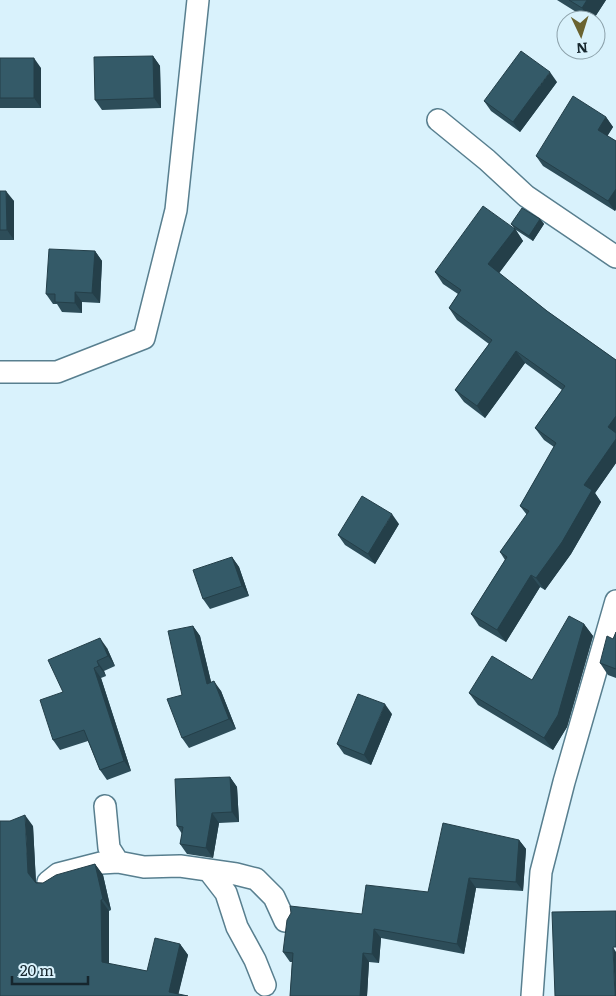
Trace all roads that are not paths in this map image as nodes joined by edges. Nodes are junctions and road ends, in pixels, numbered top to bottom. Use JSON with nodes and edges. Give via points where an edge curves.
{"nodes":[{"id":1,"x":198,"y":0,"type":"edge"},
{"id":2,"x":438,"y":120,"type":"dead end"},
{"id":3,"x":616,"y":257,"type":"edge"},
{"id":4,"x":0,"y":372,"type":"edge"},
{"id":5,"x":616,"y":601,"type":"edge"},
{"id":6,"x":105,"y":806,"type":"dead end"},
{"id":7,"x":118,"y":862,"type":"junction"},
{"id":8,"x":209,"y":871,"type":"junction"},
{"id":9,"x":48,"y":882,"type":"edge"},
{"id":10,"x":285,"y":921,"type":"edge"},
{"id":11,"x":265,"y":985,"type":"dead end"},
{"id":12,"x":532,"y":996,"type":"edge"}],
"edges":[{"from":1,"to":4,"type":"street","via":[[176,210],[144,338],[57,372]]},
{"from":2,"to":3,"type":"street","via":[[526,196]]},
{"from":5,"to":12,"type":"street","via":[[542,872]]},
{"from":6,"to":7,"type":"street","via":[[109,848]]},
{"from":7,"to":8,"type":"street"},
{"from":7,"to":9,"type":"street","via":[[58,874]]},
{"from":8,"to":10,"type":"street","via":[[256,879],[274,897]]},
{"from":8,"to":11,"type":"street","via":[[226,893],[236,927]]}]}
